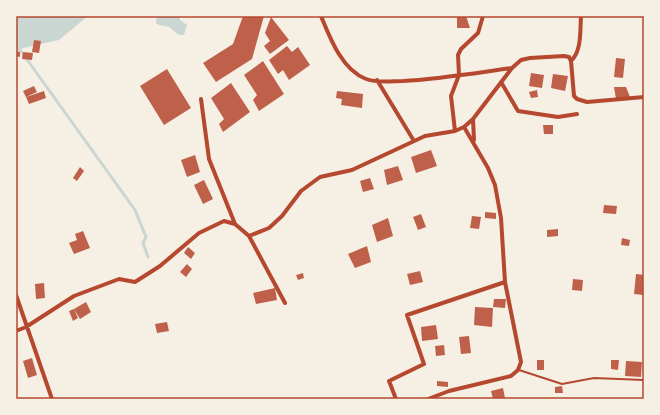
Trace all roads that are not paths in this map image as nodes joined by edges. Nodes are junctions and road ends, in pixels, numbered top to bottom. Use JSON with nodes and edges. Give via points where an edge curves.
{"nodes":[{"id":1,"x":321,"y":16,"type":"edge"},
{"id":2,"x":483,"y":16,"type":"edge"},
{"id":3,"x":581,"y":16,"type":"edge"},
{"id":4,"x":571,"y":61,"type":"junction"},
{"id":5,"x":512,"y":68,"type":"junction"},
{"id":6,"x":459,"y":75,"type":"junction"},
{"id":7,"x":377,"y":80,"type":"junction"},
{"id":8,"x":501,"y":82,"type":"junction"},
{"id":9,"x":644,"y":97,"type":"edge"},
{"id":10,"x":201,"y":99,"type":"dead end"},
{"id":11,"x":577,"y":114,"type":"dead end"},
{"id":12,"x":473,"y":119,"type":"junction"},
{"id":13,"x":464,"y":127,"type":"junction"},
{"id":14,"x":455,"y":131,"type":"junction"},
{"id":15,"x":414,"y":141,"type":"junction"},
{"id":16,"x":474,"y":141,"type":"junction"},
{"id":17,"x":235,"y":224,"type":"junction"},
{"id":18,"x":249,"y":236,"type":"junction"},
{"id":19,"x":505,"y":282,"type":"junction"},
{"id":20,"x":16,"y":296,"type":"edge"},
{"id":21,"x":285,"y":303,"type":"dead end"},
{"id":22,"x":26,"y":326,"type":"junction"},
{"id":23,"x":16,"y":331,"type":"edge"},
{"id":24,"x":518,"y":370,"type":"junction"},
{"id":25,"x":644,"y":380,"type":"edge"},
{"id":26,"x":52,"y":399,"type":"edge"},
{"id":27,"x":396,"y":399,"type":"edge"},
{"id":28,"x":428,"y":399,"type":"edge"}],
"edges":[{"from":1,"to":7,"type":"street","via":[[341,57],[366,79]]},
{"from":2,"to":6,"type":"street","via":[[478,33],[458,55]]},
{"from":3,"to":4,"type":"street","via":[[578,50]]},
{"from":4,"to":5,"type":"street","via":[[569,57],[564,56],[530,58],[521,60]]},
{"from":4,"to":9,"type":"street","via":[[574,96],[581,101]]},
{"from":5,"to":6,"type":"street"},
{"from":5,"to":8,"type":"street"},
{"from":6,"to":7,"type":"street","via":[[431,79]]},
{"from":6,"to":14,"type":"street","via":[[451,96]]},
{"from":7,"to":15,"type":"street"},
{"from":8,"to":11,"type":"street","via":[[518,111],[558,117]]},
{"from":8,"to":12,"type":"street"},
{"from":10,"to":17,"type":"street","via":[[209,159]]},
{"from":12,"to":13,"type":"street"},
{"from":12,"to":16,"type":"street"},
{"from":13,"to":14,"type":"street"},
{"from":13,"to":16,"type":"street"},
{"from":14,"to":15,"type":"street","via":[[426,136]]},
{"from":15,"to":18,"type":"street","via":[[358,168],[320,177],[301,191],[269,228]]},
{"from":16,"to":19,"type":"street","via":[[495,185],[501,218]]},
{"from":17,"to":18,"type":"street"},
{"from":17,"to":22,"type":"street","via":[[224,221],[199,233],[160,266],[135,282],[119,279],[74,296]]},
{"from":18,"to":21,"type":"street"},
{"from":19,"to":24,"type":"street","via":[[521,362]]},
{"from":19,"to":27,"type":"street","via":[[407,315],[424,364],[390,381]]},
{"from":20,"to":22,"type":"street"},
{"from":22,"to":23,"type":"street"},
{"from":22,"to":26,"type":"street"},
{"from":24,"to":25,"type":"lane","via":[[562,384],[594,378]]},
{"from":24,"to":28,"type":"street","via":[[511,376],[449,391]]}]}
